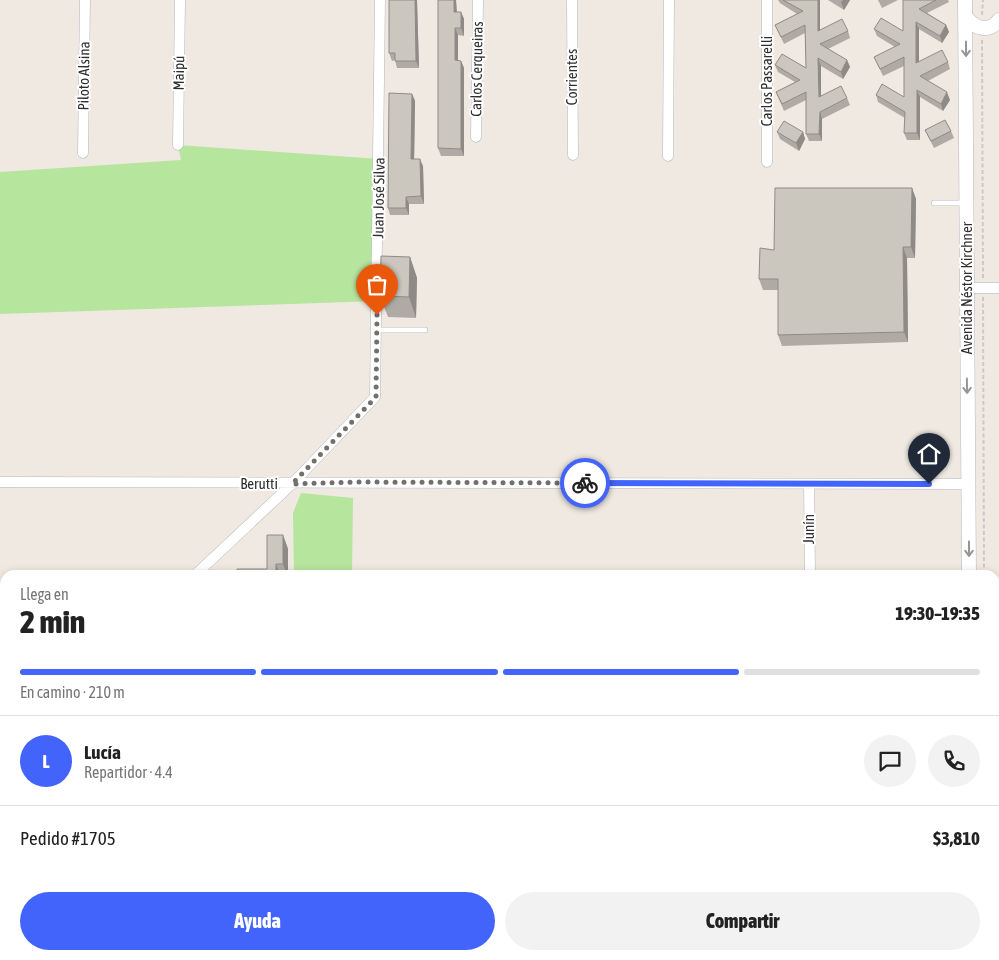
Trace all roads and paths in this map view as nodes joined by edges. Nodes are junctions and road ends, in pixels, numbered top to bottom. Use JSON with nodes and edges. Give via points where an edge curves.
{"nodes":[{"id":1,"x":85,"y":0,"type":"edge"},
{"id":2,"x":180,"y":0,"type":"edge"},
{"id":3,"x":380,"y":0,"type":"edge"},
{"id":4,"x":478,"y":0,"type":"edge"},
{"id":5,"x":572,"y":0,"type":"edge"},
{"id":6,"x":669,"y":0,"type":"edge"},
{"id":7,"x":767,"y":0,"type":"edge"},
{"id":8,"x":965,"y":0,"type":"edge"},
{"id":9,"x":966,"y":16,"type":"junction"},
{"id":10,"x":999,"y":20,"type":"edge"},
{"id":11,"x":476,"y":137,"type":"dead end"},
{"id":12,"x":178,"y":145,"type":"dead end"},
{"id":13,"x":83,"y":153,"type":"dead end"},
{"id":14,"x":573,"y":155,"type":"dead end"},
{"id":15,"x":668,"y":156,"type":"dead end"},
{"id":16,"x":767,"y":162,"type":"dead end"},
{"id":17,"x":934,"y":203,"type":"dead end"},
{"id":18,"x":966,"y":203,"type":"junction"},
{"id":19,"x":966,"y":288,"type":"junction"},
{"id":20,"x":999,"y":288,"type":"edge"},
{"id":21,"x":376,"y":330,"type":"junction"},
{"id":22,"x":425,"y":330,"type":"dead end"},
{"id":23,"x":0,"y":482,"type":"edge"},
{"id":24,"x":292,"y":484,"type":"junction"},
{"id":25,"x":809,"y":484,"type":"junction"},
{"id":26,"x":969,"y":484,"type":"junction"},
{"id":27,"x":201,"y":570,"type":"edge"},
{"id":28,"x":810,"y":570,"type":"edge"},
{"id":29,"x":969,"y":570,"type":"edge"}],
"edges":[{"from":1,"to":13,"type":"street","name":"Piloto Alsina"},
{"from":2,"to":12,"type":"street","name":"Maipú"},
{"from":3,"to":21,"type":"street","name":"Juan José Silva"},
{"from":4,"to":11,"type":"street","name":"Carlos Cerqueiras"},
{"from":5,"to":14,"type":"street","name":"Corrientes"},
{"from":6,"to":15,"type":"street"},
{"from":7,"to":16,"type":"street","name":"Carlos Passarelli"},
{"from":8,"to":9,"type":"main road","name":"Avenida Néstor Kirchner"},
{"from":9,"to":10,"type":"main road","via":[[982,29],[994,26]]},
{"from":9,"to":18,"type":"main road","name":"Avenida Néstor Kirchner","one_way":true},
{"from":17,"to":18,"type":"lane"},
{"from":18,"to":19,"type":"main road","name":"Avenida Néstor Kirchner"},
{"from":19,"to":20,"type":"street"},
{"from":19,"to":26,"type":"main road","name":"Avenida Néstor Kirchner","one_way":true},
{"from":21,"to":22,"type":"lane"},
{"from":21,"to":24,"type":"street","name":"Juan José Silva","via":[[376,397]]},
{"from":23,"to":24,"type":"street","name":"Berutti"},
{"from":24,"to":25,"type":"street","name":"Berutti"},
{"from":24,"to":27,"type":"street"},
{"from":25,"to":26,"type":"street","name":"Berutti"},
{"from":25,"to":28,"type":"street","name":"Junín"},
{"from":26,"to":29,"type":"main road","name":"Avenida Néstor Kirchner","one_way":true}]}
